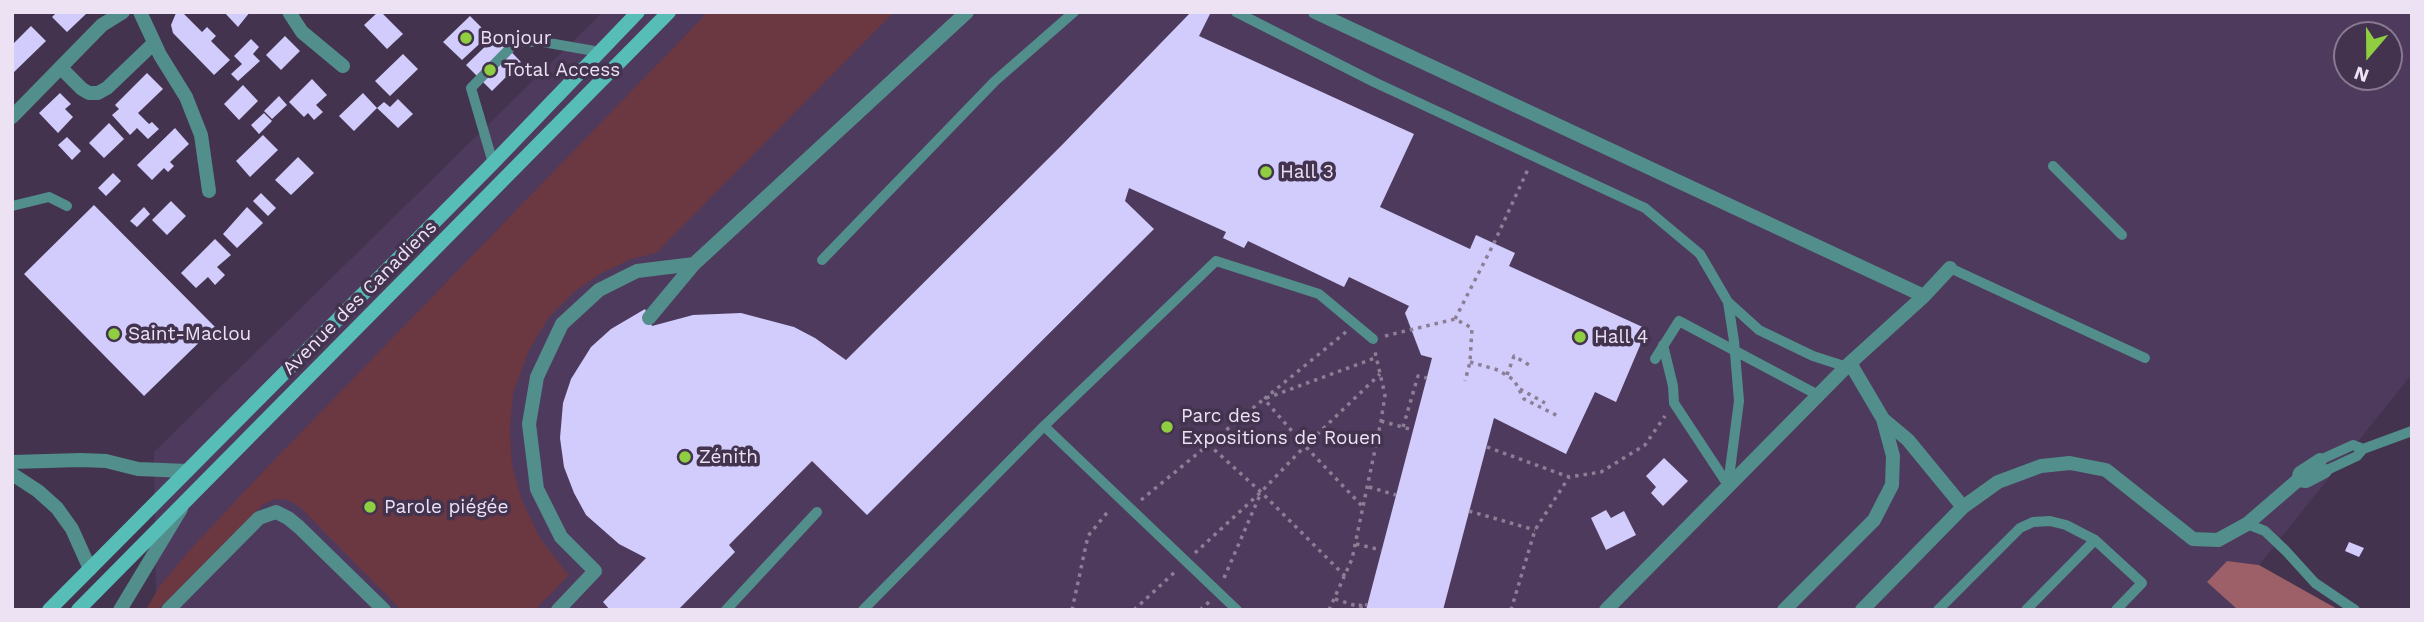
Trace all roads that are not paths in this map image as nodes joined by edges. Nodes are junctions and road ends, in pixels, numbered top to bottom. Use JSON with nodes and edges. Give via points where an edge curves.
{"nodes":[{"id":1,"x":122,"y":12,"type":"edge"},
{"id":2,"x":140,"y":12,"type":"edge"},
{"id":3,"x":289,"y":12,"type":"edge"},
{"id":4,"x":638,"y":12,"type":"edge"},
{"id":5,"x":669,"y":12,"type":"edge"},
{"id":6,"x":967,"y":12,"type":"edge"},
{"id":7,"x":1074,"y":12,"type":"edge"},
{"id":8,"x":1236,"y":12,"type":"edge"},
{"id":9,"x":1315,"y":12,"type":"edge"},
{"id":10,"x":154,"y":44,"type":"junction"},
{"id":11,"x":600,"y":52,"type":"junction"},
{"id":12,"x":343,"y":66,"type":"dead end"},
{"id":13,"x":61,"y":68,"type":"junction"},
{"id":14,"x":12,"y":117,"type":"edge"},
{"id":15,"x":493,"y":163,"type":"junction"},
{"id":16,"x":2053,"y":166,"type":"dead end"},
{"id":17,"x":209,"y":191,"type":"dead end"},
{"id":18,"x":12,"y":206,"type":"edge"},
{"id":19,"x":67,"y":206,"type":"dead end"},
{"id":20,"x":2122,"y":235,"type":"dead end"},
{"id":21,"x":822,"y":260,"type":"dead end"},
{"id":22,"x":694,"y":264,"type":"junction"},
{"id":23,"x":1950,"y":268,"type":"joint"},
{"id":24,"x":1924,"y":296,"type":"junction"},
{"id":25,"x":1728,"y":302,"type":"junction"},
{"id":26,"x":649,"y":318,"type":"dead end"},
{"id":27,"x":1373,"y":339,"type":"road end"},
{"id":28,"x":1663,"y":345,"type":"junction"},
{"id":29,"x":1735,"y":352,"type":"junction"},
{"id":30,"x":2145,"y":358,"type":"dead end"},
{"id":31,"x":1654,"y":359,"type":"dead end"},
{"id":32,"x":1848,"y":365,"type":"junction"},
{"id":33,"x":1818,"y":396,"type":"junction"},
{"id":34,"x":1883,"y":419,"type":"junction"},
{"id":35,"x":1044,"y":426,"type":"junction"},
{"id":36,"x":2412,"y":431,"type":"edge"},
{"id":37,"x":12,"y":462,"type":"edge"},
{"id":38,"x":2323,"y":466,"type":"joint"},
{"id":39,"x":187,"y":471,"type":"junction"},
{"id":40,"x":12,"y":474,"type":"edge"},
{"id":41,"x":1728,"y":485,"type":"junction"},
{"id":42,"x":187,"y":501,"type":"junction"},
{"id":43,"x":1963,"y":508,"type":"junction"},
{"id":44,"x":817,"y":512,"type":"dead end"},
{"id":45,"x":2247,"y":524,"type":"junction"},
{"id":46,"x":2095,"y":540,"type":"junction"},
{"id":47,"x":90,"y":569,"type":"junction"},
{"id":48,"x":169,"y":609,"type":"edge"},
{"id":49,"x":49,"y":610,"type":"edge"},
{"id":50,"x":78,"y":610,"type":"edge"},
{"id":51,"x":120,"y":610,"type":"edge"},
{"id":52,"x":384,"y":610,"type":"edge"},
{"id":53,"x":558,"y":610,"type":"edge"},
{"id":54,"x":726,"y":610,"type":"edge"},
{"id":55,"x":863,"y":610,"type":"edge"},
{"id":56,"x":1237,"y":610,"type":"edge"},
{"id":57,"x":1606,"y":610,"type":"edge"},
{"id":58,"x":1784,"y":610,"type":"edge"},
{"id":59,"x":1862,"y":610,"type":"edge"},
{"id":60,"x":1938,"y":610,"type":"edge"},
{"id":61,"x":2026,"y":610,"type":"edge"},
{"id":62,"x":2116,"y":610,"type":"edge"},
{"id":63,"x":2355,"y":610,"type":"edge"}],
"edges":[{"from":1,"to":13,"type":"street","via":[[102,25]]},
{"from":2,"to":10,"type":"street"},
{"from":3,"to":12,"type":"street","via":[[302,32]]},
{"from":4,"to":11,"type":"main road","name":"Avenue des Canadiens"},
{"from":5,"to":42,"type":"main road","name":"Avenue des Canadiens"},
{"from":6,"to":22,"type":"street"},
{"from":7,"to":21,"type":"lane","via":[[995,80]]},
{"from":8,"to":25,"type":"lane","via":[[1645,208],[1700,254]]},
{"from":9,"to":24,"type":"street"},
{"from":10,"to":13,"type":"street","via":[[98,93],[82,89]]},
{"from":10,"to":17,"type":"street","via":[[186,97],[201,135]]},
{"from":11,"to":15,"type":"main road","name":"Avenue des Canadiens"},
{"from":11,"to":15,"type":"lane","via":[[516,42],[471,88]]},
{"from":13,"to":14,"type":"street"},
{"from":15,"to":39,"type":"main road","name":"Avenue des Canadiens"},
{"from":16,"to":20,"type":"lane"},
{"from":18,"to":19,"type":"lane","via":[[49,197]]},
{"from":22,"to":26,"type":"street"},
{"from":22,"to":53,"type":"street","via":[[637,271],[599,290],[562,324],[537,377],[529,424],[537,489],[561,537],[595,571]]},
{"from":23,"to":24,"type":"street"},
{"from":23,"to":30,"type":"lane"},
{"from":24,"to":32,"type":"street"},
{"from":25,"to":29,"type":"lane"},
{"from":25,"to":32,"type":"lane","via":[[1759,330],[1813,356]]},
{"from":27,"to":35,"type":"lane","via":[[1319,294],[1216,261]]},
{"from":28,"to":29,"type":"lane","via":[[1679,321]]},
{"from":28,"to":31,"type":"lane"},
{"from":28,"to":41,"type":"lane","via":[[1674,403]]},
{"from":29,"to":33,"type":"lane"},
{"from":29,"to":41,"type":"lane","via":[[1739,401]]},
{"from":32,"to":33,"type":"street"},
{"from":32,"to":34,"type":"street"},
{"from":33,"to":41,"type":"street"},
{"from":34,"to":43,"type":"street","via":[[1908,440]]},
{"from":34,"to":58,"type":"street","via":[[1893,456],[1892,485],[1886,497],[1874,520]]},
{"from":35,"to":55,"type":"lane"},
{"from":35,"to":56,"type":"lane"},
{"from":36,"to":38,"type":"lane","via":[[2363,449],[2353,445]]},
{"from":37,"to":39,"type":"street","via":[[106,461],[138,469]]},
{"from":38,"to":45,"type":"street","via":[[2300,473],[2298,480]]},
{"from":39,"to":47,"type":"main road","name":"Avenue des Canadiens"},
{"from":40,"to":47,"type":"street","via":[[57,508]]},
{"from":41,"to":57,"type":"street"},
{"from":42,"to":50,"type":"main road","name":"Avenue des Canadiens"},
{"from":42,"to":51,"type":"street"},
{"from":43,"to":45,"type":"street","via":[[1998,482],[2041,466],[2070,463],[2106,470],[2193,539],[2218,540]]},
{"from":43,"to":59,"type":"street"},
{"from":44,"to":54,"type":"lane"},
{"from":45,"to":63,"type":"lane","via":[[2265,531],[2315,583]]},
{"from":46,"to":60,"type":"lane","via":[[2066,525],[2033,522],[2020,528]]},
{"from":46,"to":61,"type":"lane"},
{"from":46,"to":62,"type":"lane","via":[[2142,583]]},
{"from":47,"to":49,"type":"main road","name":"Avenue des Canadiens"},
{"from":48,"to":52,"type":"street","via":[[259,518],[275,512],[299,527]]}]}
